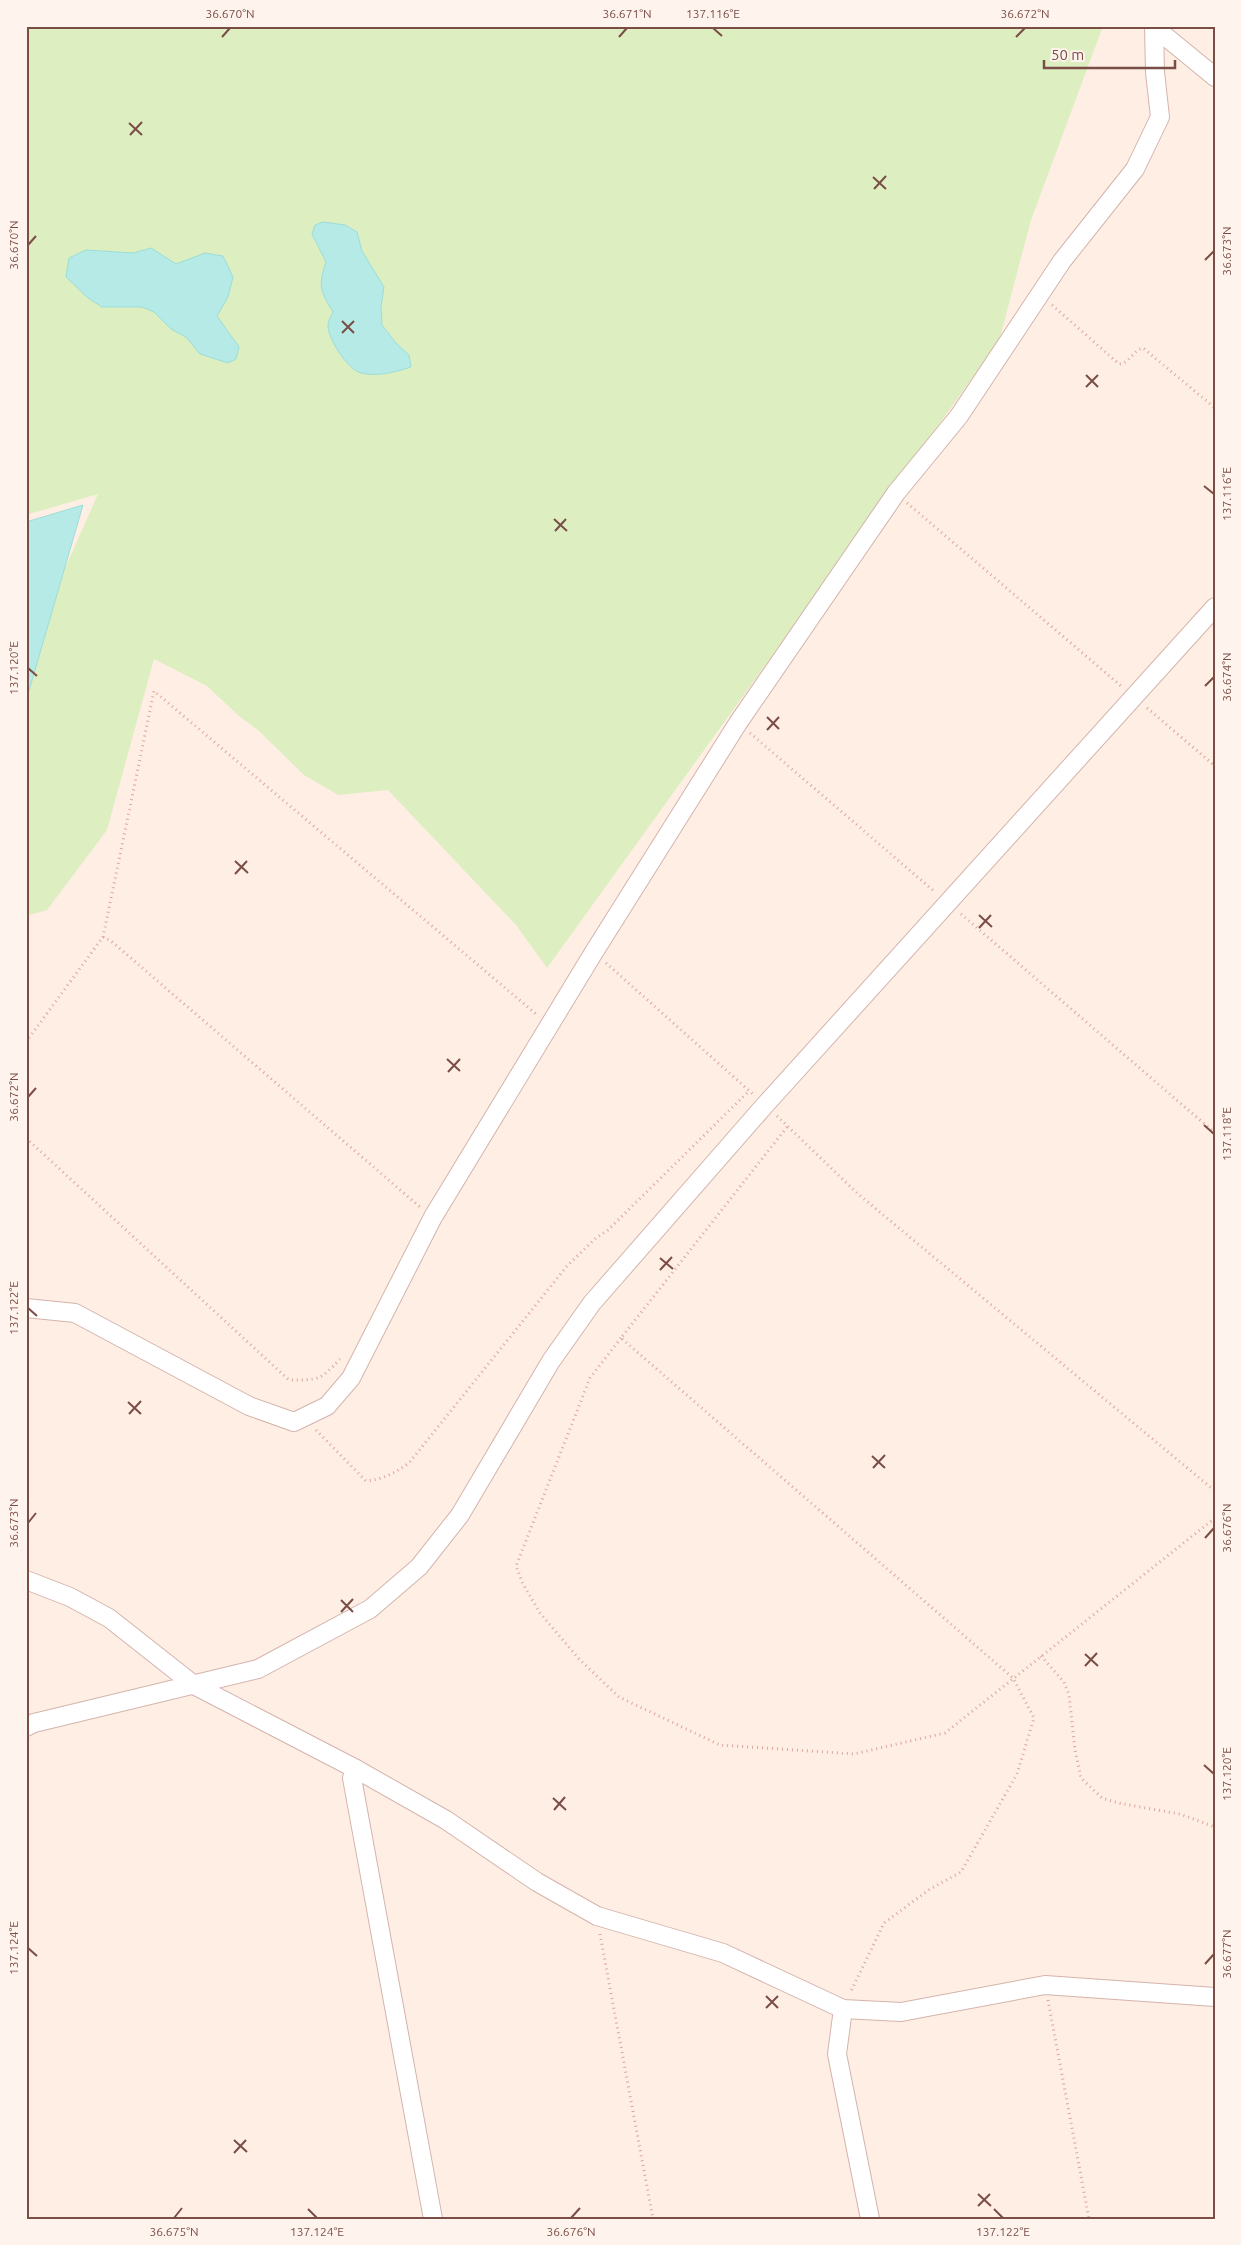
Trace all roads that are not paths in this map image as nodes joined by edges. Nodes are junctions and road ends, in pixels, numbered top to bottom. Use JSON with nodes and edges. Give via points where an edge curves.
{"nodes":[{"id":1,"x":1154,"y":27,"type":"edge"},
{"id":2,"x":1215,"y":78,"type":"edge"},
{"id":3,"x":1215,"y":607,"type":"edge"},
{"id":4,"x":26,"y":1308,"type":"edge"},
{"id":5,"x":26,"y":1580,"type":"edge"},
{"id":6,"x":194,"y":1684,"type":"junction"},
{"id":7,"x":26,"y":1727,"type":"edge"},
{"id":8,"x":356,"y":1769,"type":"junction"},
{"id":9,"x":1215,"y":1997,"type":"edge"},
{"id":10,"x":843,"y":2009,"type":"junction"},
{"id":11,"x":433,"y":2219,"type":"edge"},
{"id":12,"x":870,"y":2219,"type":"edge"}],
"edges":[{"from":1,"to":2,"type":"street"},
{"from":1,"to":4,"type":"street","via":[[1160,117],[1135,169],[1062,261],[959,416],[896,493],[738,723],[433,1217],[350,1378],[327,1406],[294,1422],[249,1406],[75,1314]]},
{"from":3,"to":6,"type":"street","via":[[765,1105],[592,1303],[551,1361],[460,1515],[419,1567],[370,1609],[301,1648],[258,1670]]},
{"from":5,"to":6,"type":"street","via":[[70,1597],[109,1618]]},
{"from":6,"to":7,"type":"street"},
{"from":6,"to":8,"type":"street"},
{"from":8,"to":10,"type":"street","via":[[446,1820],[536,1882],[597,1916],[723,1953]]},
{"from":8,"to":11,"type":"street","via":[[352,1778]]},
{"from":9,"to":10,"type":"street","via":[[1045,1985],[901,2012]]},
{"from":10,"to":12,"type":"street","via":[[837,2054]]}]}
